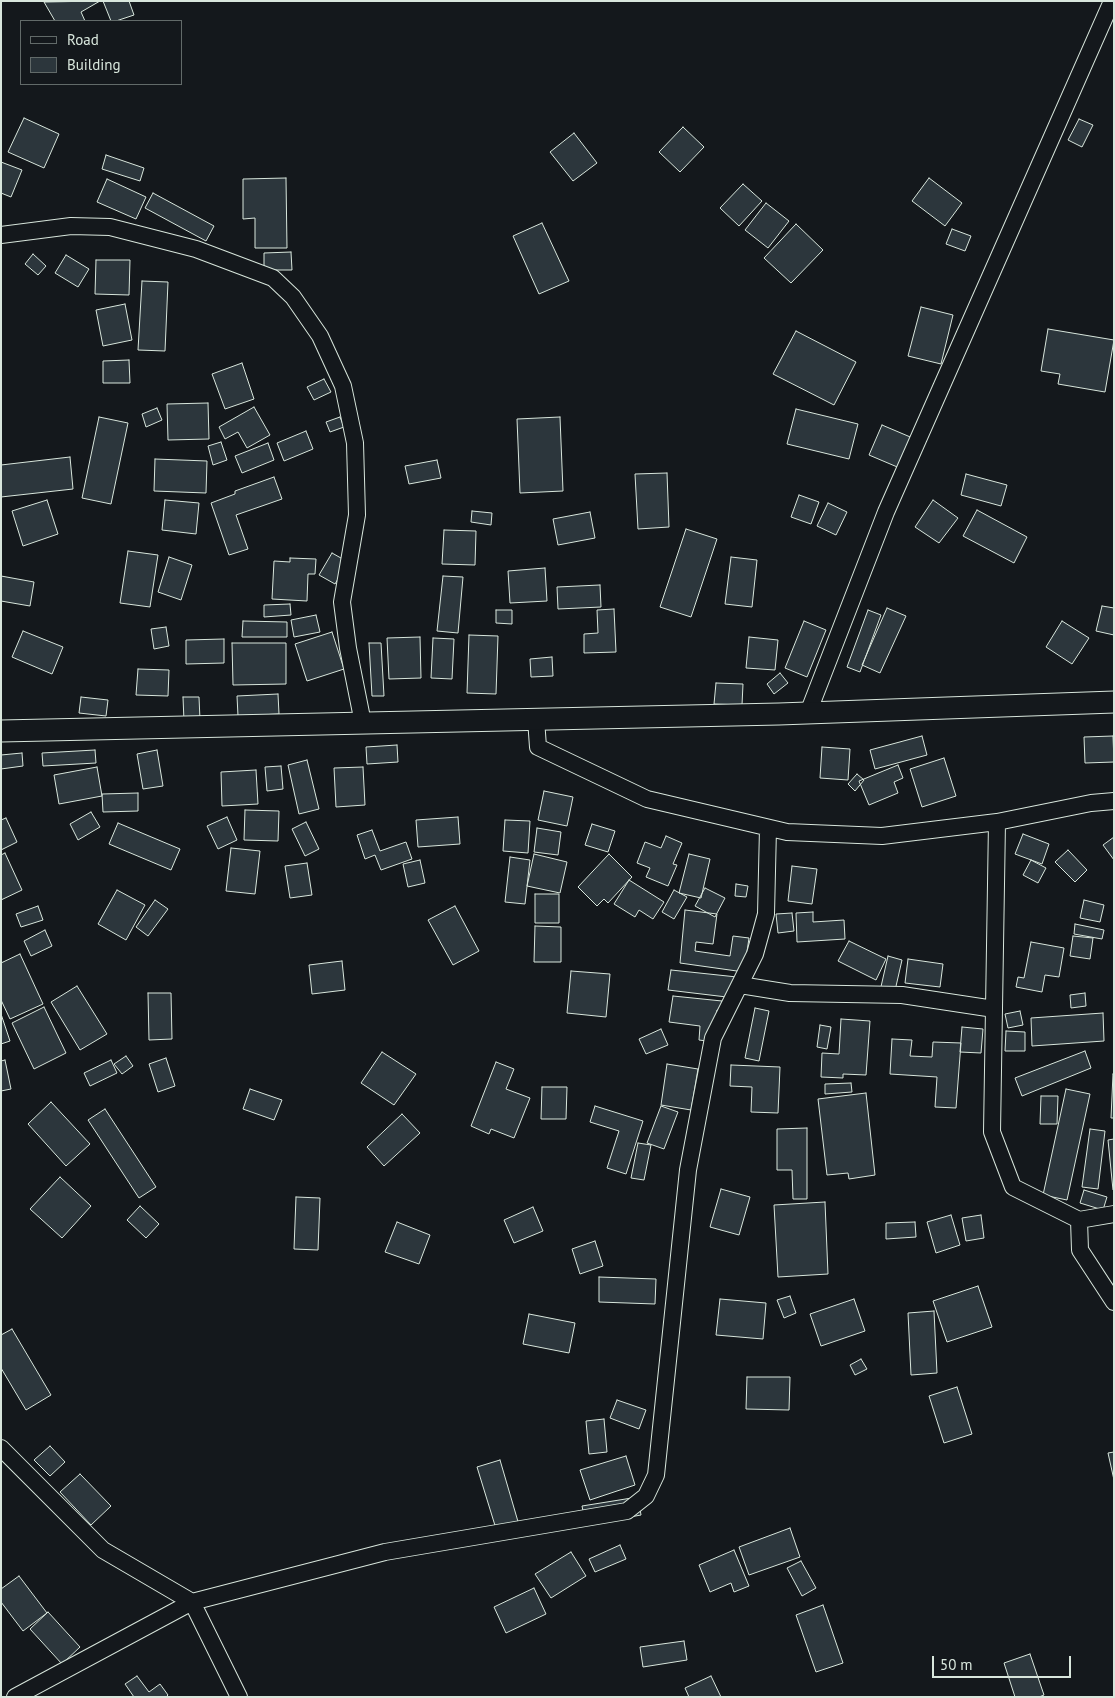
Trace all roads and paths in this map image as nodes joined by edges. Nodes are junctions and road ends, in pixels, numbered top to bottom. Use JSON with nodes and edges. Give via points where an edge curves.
{"nodes":[{"id":1,"x":1112,"y":1,"type":"edge"},
{"id":2,"x":1,"y":235,"type":"edge"},
{"id":3,"x":1114,"y":702,"type":"edge"},
{"id":4,"x":808,"y":713,"type":"junction"},
{"id":5,"x":536,"y":719,"type":"junction"},
{"id":6,"x":363,"y":723,"type":"junction"},
{"id":7,"x":1,"y":731,"type":"edge"},
{"id":8,"x":1114,"y":800,"type":"edge"},
{"id":9,"x":997,"y":822,"type":"junction"},
{"id":10,"x":768,"y":828,"type":"junction"},
{"id":11,"x":740,"y":985,"type":"junction"},
{"id":12,"x":994,"y":1009,"type":"junction"},
{"id":13,"x":1114,"y":1214,"type":"edge"},
{"id":14,"x":1078,"y":1220,"type":"junction"},
{"id":15,"x":1114,"y":1302,"type":"edge"},
{"id":16,"x":1,"y":1448,"type":"edge"},
{"id":17,"x":192,"y":1602,"type":"junction"},
{"id":18,"x":16,"y":1697,"type":"edge"},
{"id":19,"x":239,"y":1697,"type":"edge"}],
"edges":[{"from":1,"to":4,"type":"street","via":[[886,512]]},
{"from":2,"to":6,"type":"street","via":[[71,226],[110,228],[196,249],[273,278],[293,297],[320,336],[343,386],[355,443],[357,515],[342,602]]},
{"from":3,"to":4,"type":"street"},
{"from":4,"to":5,"type":"street"},
{"from":5,"to":6,"type":"street"},
{"from":5,"to":10,"type":"street","via":[[538,747],[647,799]]},
{"from":6,"to":7,"type":"street"},
{"from":8,"to":9,"type":"street"},
{"from":9,"to":10,"type":"street","via":[[882,836],[787,832]]},
{"from":9,"to":12,"type":"street"},
{"from":10,"to":11,"type":"street","via":[[766,914],[755,954]]},
{"from":11,"to":12,"type":"street","via":[[790,993],[902,995]]},
{"from":11,"to":17,"type":"street","via":[[713,1038],[688,1170],[656,1475],[646,1496],[626,1511],[385,1552]]},
{"from":12,"to":14,"type":"street","via":[[992,1132],[1013,1188]]},
{"from":13,"to":14,"type":"street"},
{"from":14,"to":15,"type":"street","via":[[1080,1250]]},
{"from":16,"to":17,"type":"street","via":[[103,1550]]},
{"from":17,"to":18,"type":"street"},
{"from":17,"to":19,"type":"street"}]}
